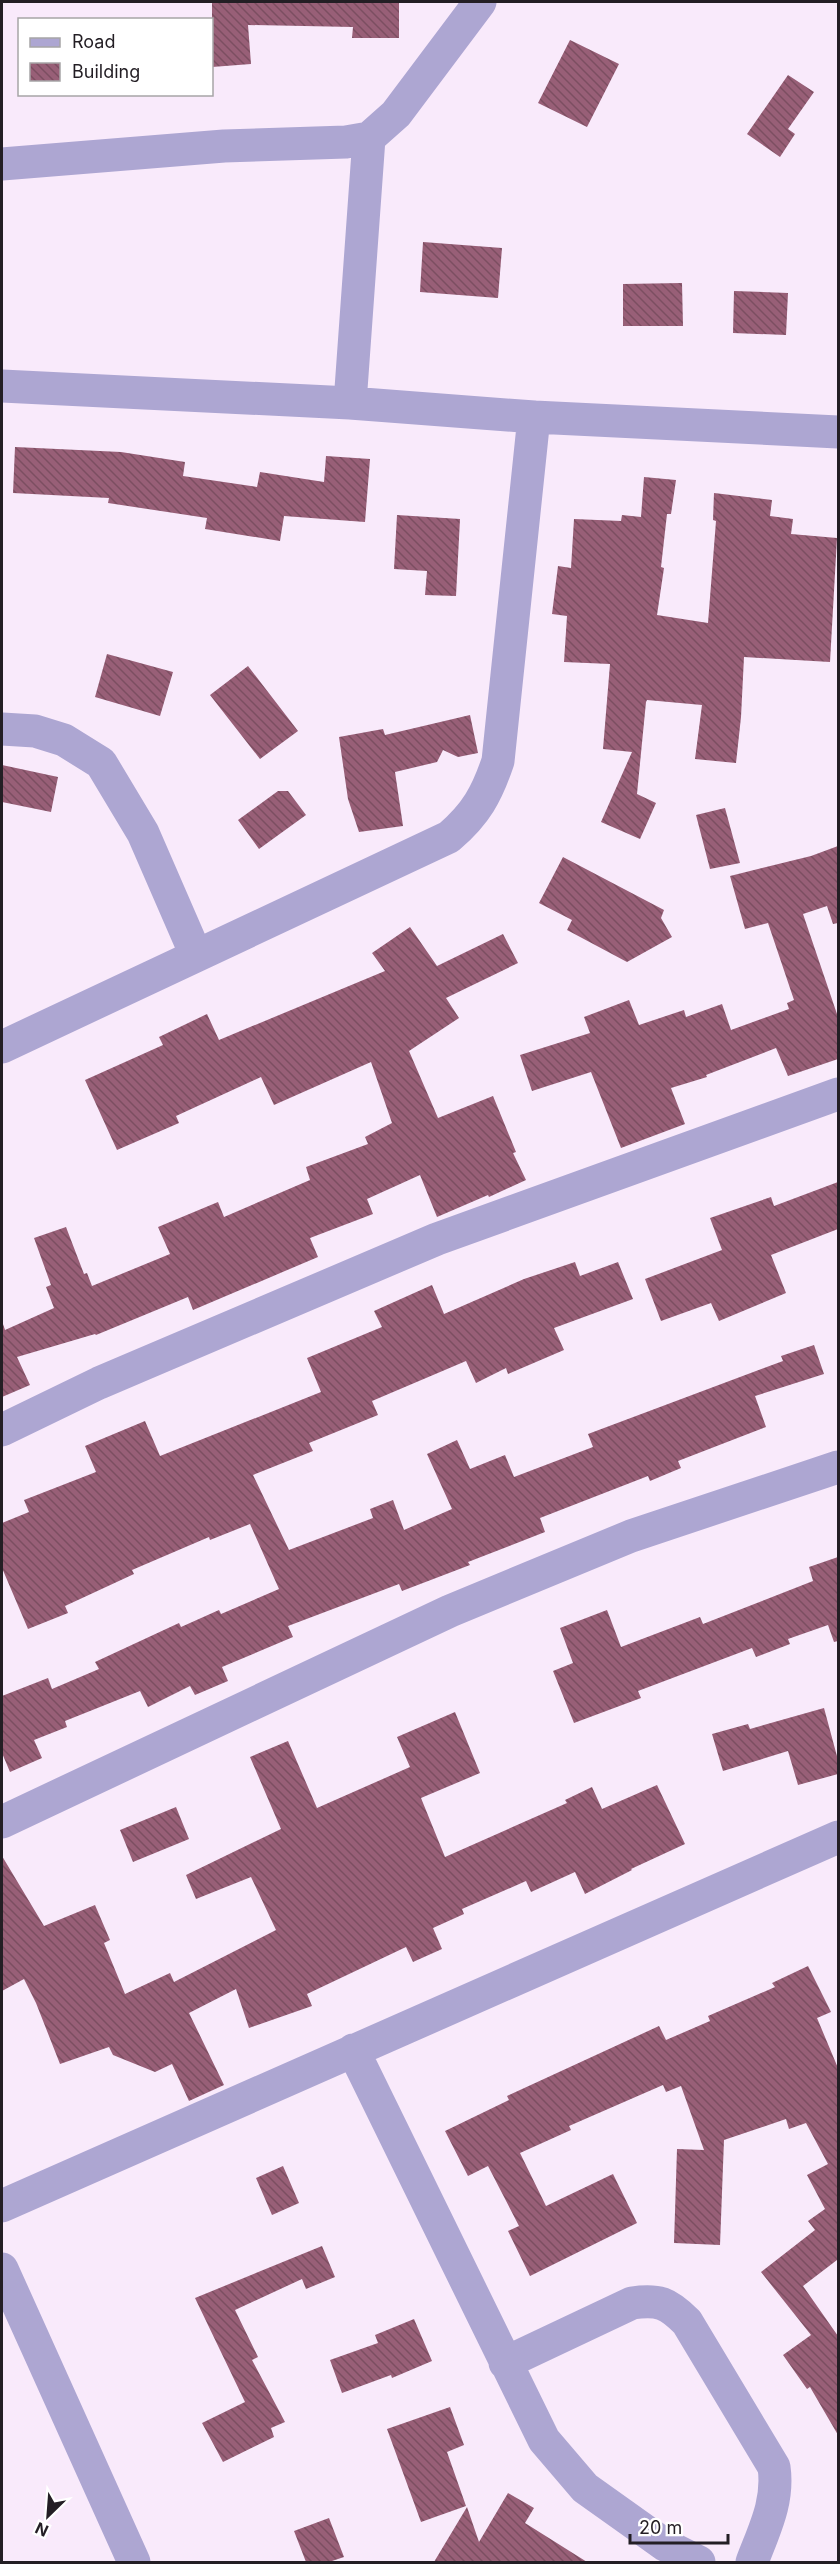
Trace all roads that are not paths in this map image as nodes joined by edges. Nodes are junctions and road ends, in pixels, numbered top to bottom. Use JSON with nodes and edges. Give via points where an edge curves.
{"nodes":[{"id":1,"x":480,"y":2,"type":"edge"},
{"id":2,"x":369,"y":138,"type":"junction"},
{"id":3,"x":2,"y":164,"type":"edge"},
{"id":4,"x":2,"y":386,"type":"edge"},
{"id":5,"x":350,"y":403,"type":"junction"},
{"id":6,"x":534,"y":417,"type":"junction"},
{"id":7,"x":838,"y":432,"type":"edge"},
{"id":8,"x":2,"y":729,"type":"edge"},
{"id":9,"x":196,"y":955,"type":"junction"},
{"id":10,"x":2,"y":1047,"type":"edge"},
{"id":11,"x":838,"y":1094,"type":"edge"},
{"id":12,"x":2,"y":1430,"type":"edge"},
{"id":13,"x":838,"y":1467,"type":"edge"},
{"id":14,"x":2,"y":1822,"type":"edge"},
{"id":15,"x":836,"y":1842,"type":"edge"},
{"id":16,"x":353,"y":2050,"type":"junction"},
{"id":17,"x":2,"y":2206,"type":"edge"},
{"id":18,"x":2,"y":2269,"type":"edge"},
{"id":19,"x":505,"y":2363,"type":"junction"},
{"id":20,"x":134,"y":2562,"type":"edge"},
{"id":21,"x":699,"y":2562,"type":"edge"},
{"id":22,"x":752,"y":2562,"type":"edge"}],
"edges":[{"from":1,"to":2,"type":"street","via":[[396,114]]},
{"from":2,"to":3,"type":"street"},
{"from":2,"to":5,"type":"street"},
{"from":4,"to":5,"type":"street"},
{"from":5,"to":6,"type":"street"},
{"from":6,"to":7,"type":"street"},
{"from":6,"to":9,"type":"street","via":[[498,761],[482,800],[469,820],[449,837]]},
{"from":8,"to":9,"type":"street","via":[[35,731],[64,740],[101,763],[143,833]]},
{"from":9,"to":10,"type":"street"},
{"from":11,"to":12,"type":"street","via":[[437,1239],[99,1383]]},
{"from":13,"to":14,"type":"street","via":[[631,1536],[450,1611]]},
{"from":15,"to":16,"type":"street"},
{"from":16,"to":17,"type":"street"},
{"from":16,"to":19,"type":"street"},
{"from":18,"to":20,"type":"street"},
{"from":19,"to":21,"type":"street","via":[[544,2440],[585,2488],[665,2545]]},
{"from":19,"to":22,"type":"street","via":[[632,2302],[651,2300],[672,2306],[687,2322],[774,2467],[777,2485],[772,2508]]}]}
